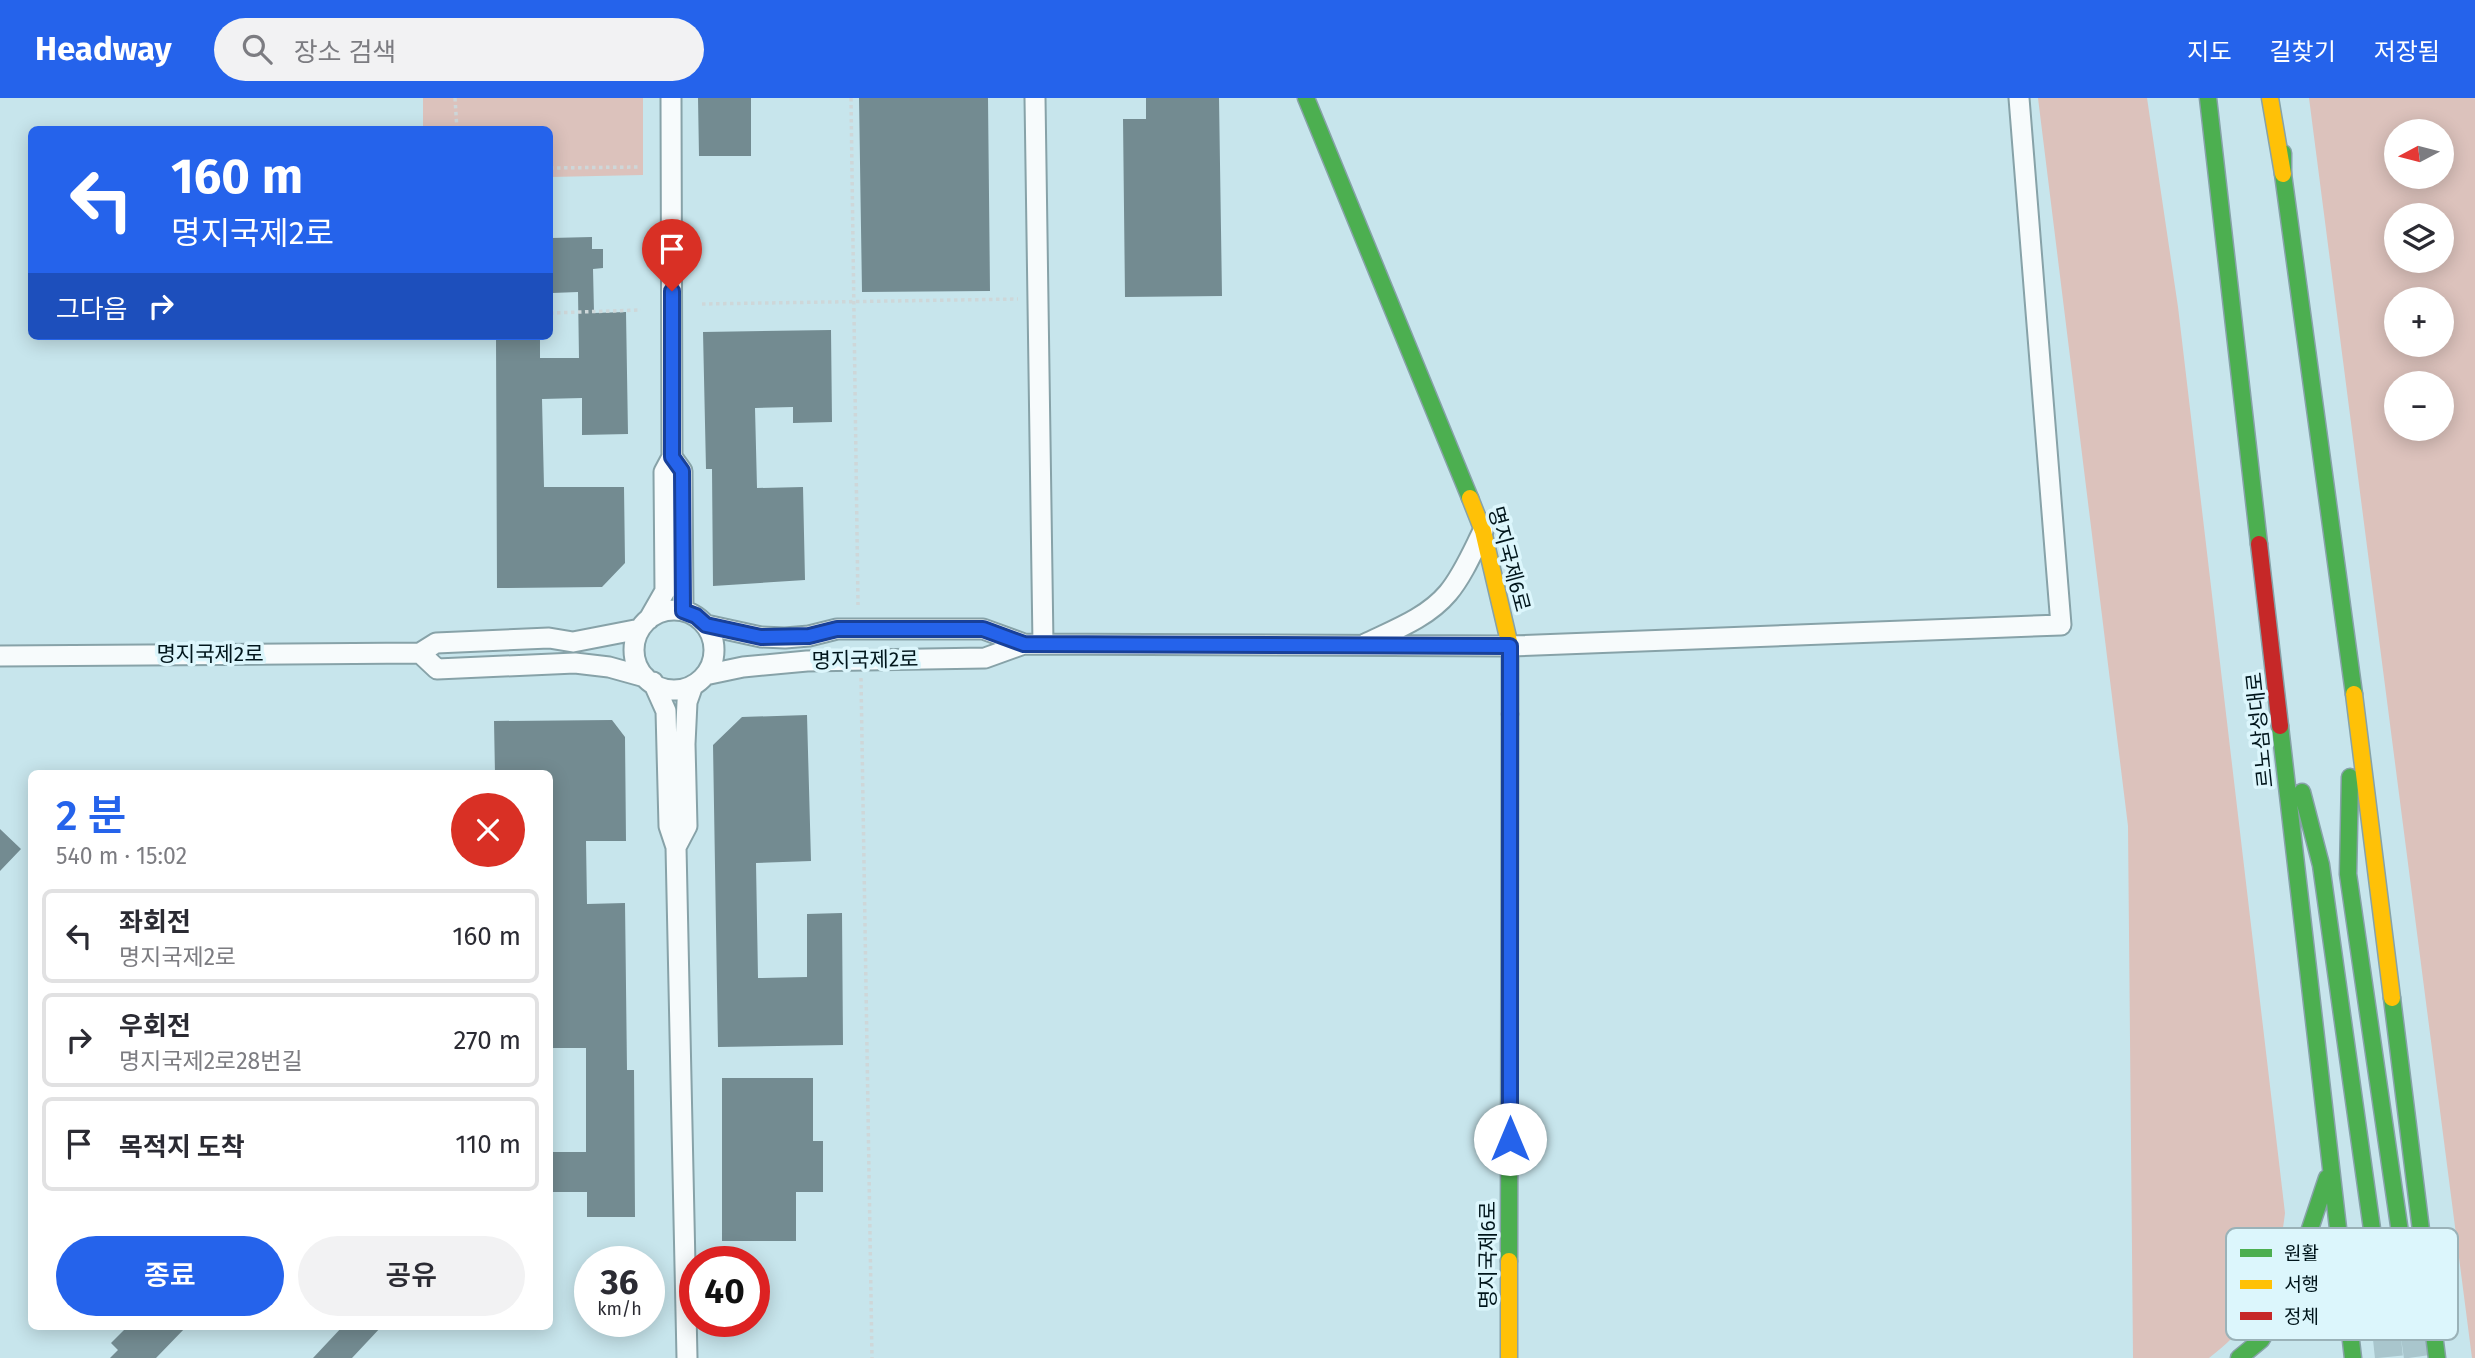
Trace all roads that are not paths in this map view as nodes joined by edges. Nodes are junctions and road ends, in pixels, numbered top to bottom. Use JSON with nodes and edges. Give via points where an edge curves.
{"nodes":[{"id":1,"x":671,"y":98,"type":"edge"},
{"id":2,"x":1035,"y":98,"type":"edge"},
{"id":3,"x":1306,"y":98,"type":"edge"},
{"id":4,"x":1324,"y":98,"type":"edge"},
{"id":5,"x":2019,"y":98,"type":"edge"},
{"id":6,"x":2208,"y":98,"type":"edge"},
{"id":7,"x":2270,"y":98,"type":"edge"},
{"id":8,"x":2282,"y":98,"type":"edge"},
{"id":9,"x":1315,"y":123,"type":"junction"},
{"id":10,"x":2283,"y":174,"type":"junction"},
{"id":11,"x":672,"y":457,"type":"junction"},
{"id":12,"x":1483,"y":531,"type":"junction"},
{"id":13,"x":683,"y":611,"type":"junction"},
{"id":14,"x":645,"y":624,"type":"junction"},
{"id":15,"x":706,"y":625,"type":"junction"},
{"id":16,"x":1033,"y":644,"type":"junction"},
{"id":17,"x":1362,"y":646,"type":"junction"},
{"id":18,"x":1510,"y":646,"type":"junction"},
{"id":19,"x":420,"y":653,"type":"junction"},
{"id":20,"x":0,"y":656,"type":"edge"},
{"id":21,"x":649,"y":680,"type":"junction"},
{"id":22,"x":699,"y":680,"type":"junction"},
{"id":23,"x":2352,"y":680,"type":"junction"},
{"id":24,"x":2278,"y":701,"type":"junction"},
{"id":25,"x":676,"y":847,"type":"junction"},
{"id":26,"x":2330,"y":1168,"type":"junction"},
{"id":27,"x":2310,"y":1228,"type":"edge"},
{"id":28,"x":2337,"y":1228,"type":"edge"},
{"id":29,"x":2372,"y":1228,"type":"edge"},
{"id":30,"x":2399,"y":1228,"type":"edge"},
{"id":31,"x":2421,"y":1228,"type":"edge"},
{"id":32,"x":2262,"y":1340,"type":"edge"},
{"id":33,"x":2351,"y":1340,"type":"edge"},
{"id":34,"x":2435,"y":1340,"type":"edge"},
{"id":35,"x":2439,"y":1340,"type":"edge"},
{"id":36,"x":687,"y":1358,"type":"edge"},
{"id":37,"x":1509,"y":1358,"type":"edge"},
{"id":38,"x":2239,"y":1358,"type":"edge"},
{"id":39,"x":2353,"y":1358,"type":"edge"},
{"id":40,"x":2437,"y":1358,"type":"edge"},
{"id":41,"x":2451,"y":1358,"type":"edge"}],
"edges":[{"from":1,"to":11,"type":"street"},
{"from":2,"to":16,"type":"street"},
{"from":3,"to":9,"type":"main road","name":"명지국제6로"},
{"from":4,"to":9,"type":"street"},
{"from":5,"to":18,"type":"street","name":"명지국제2로","via":[[2061,625]]},
{"from":6,"to":24,"type":"main road","name":"르노삼성대로"},
{"from":7,"to":10,"type":"main road"},
{"from":8,"to":10,"type":"main road"},
{"from":9,"to":12,"type":"main road","name":"명지국제6로"},
{"from":10,"to":23,"type":"main road"},
{"from":11,"to":13,"type":"street","via":[[682,471]]},
{"from":11,"to":14,"type":"street","via":[[664,472],[665,591]]},
{"from":12,"to":17,"type":"street","via":[[1456,582],[1439,602]]},
{"from":12,"to":18,"type":"main road","name":"명지국제6로"},
{"from":13,"to":14,"type":"street","via":[[659,613]]},
{"from":13,"to":15,"type":"street"},
{"from":14,"to":19,"type":"street","name":"명지국제2로","via":[[573,642],[549,638],[436,643]]},
{"from":14,"to":21,"type":"street","via":[[635,641],[635,654]]},
{"from":15,"to":16,"type":"street","name":"명지국제2로","via":[[785,638],[837,629],[983,629]]},
{"from":15,"to":22,"type":"street","via":[[714,650],[712,663]]},
{"from":16,"to":17,"type":"street","name":"명지국제2로"},
{"from":16,"to":22,"type":"street","name":"명지국제2로","via":[[985,658],[807,661],[743,667]]},
{"from":17,"to":18,"type":"street","name":"명지국제2로"},
{"from":18,"to":37,"type":"main road","name":"명지국제6로"},
{"from":19,"to":20,"type":"street","name":"명지국제2로"},
{"from":19,"to":21,"type":"street","name":"명지국제2로","via":[[437,669],[575,663],[610,667]]},
{"from":21,"to":22,"type":"street","via":[[668,689],[682,689]]},
{"from":21,"to":25,"type":"street","via":[[666,711],[669,826]]},
{"from":22,"to":25,"type":"street","via":[[687,702],[687,826]]},
{"from":23,"to":30,"type":"main road","via":[[2348,874]]},
{"from":23,"to":31,"type":"main road"},
{"from":24,"to":26,"type":"main road","name":"르노삼성대로"},
{"from":24,"to":29,"type":"main road","via":[[2321,865]]},
{"from":25,"to":36,"type":"street"},
{"from":26,"to":27,"type":"main road"},
{"from":26,"to":28,"type":"main road","name":"르노삼성대로"},
{"from":32,"to":38,"type":"main road"},
{"from":33,"to":39,"type":"main road","name":"르노삼성대로"},
{"from":34,"to":40,"type":"main road"},
{"from":35,"to":41,"type":"main road"}]}
